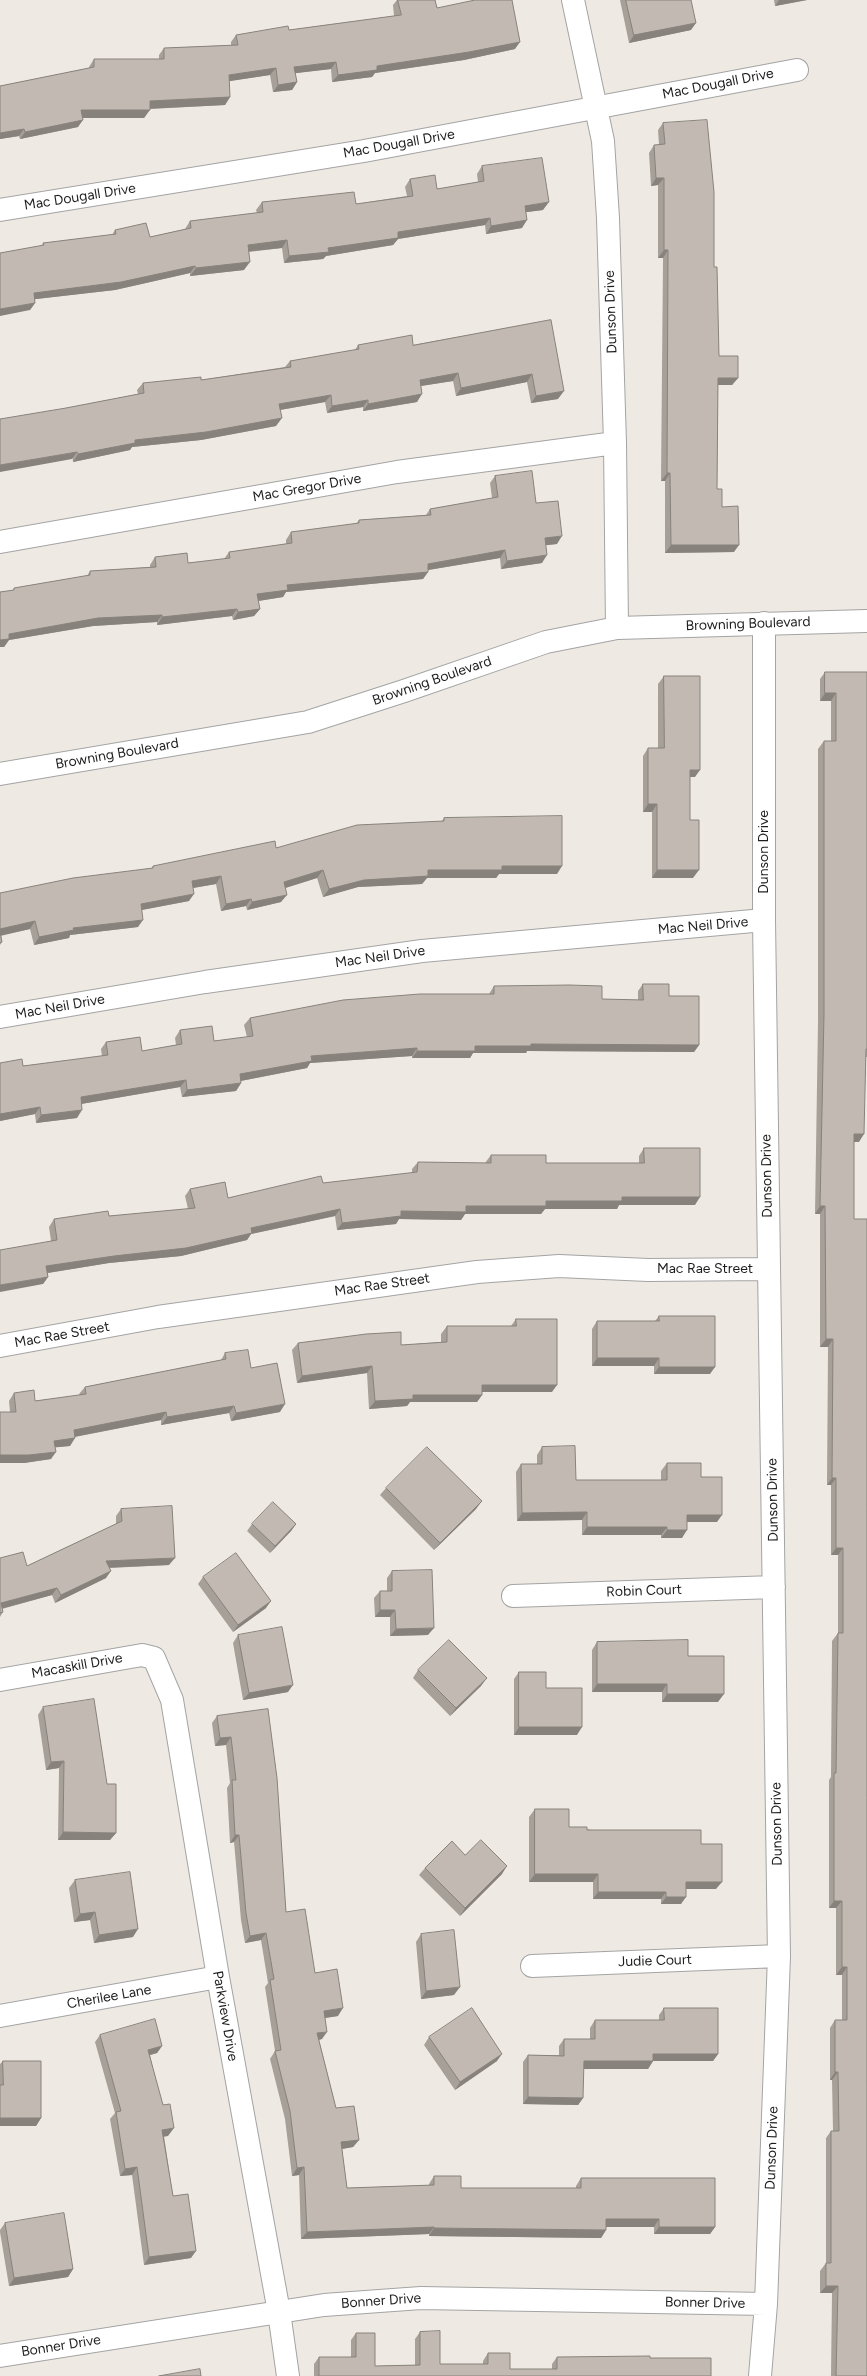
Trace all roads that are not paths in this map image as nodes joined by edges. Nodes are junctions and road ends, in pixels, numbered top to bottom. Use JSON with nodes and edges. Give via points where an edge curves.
{"nodes":[{"id":1,"x":573,"y":0,"type":"edge"},
{"id":2,"x":797,"y":70,"type":"dead end"},
{"id":3,"x":597,"y":107,"type":"junction"},
{"id":4,"x":0,"y":210,"type":"edge"},
{"id":5,"x":615,"y":443,"type":"junction"},
{"id":6,"x":0,"y":542,"type":"edge"},
{"id":7,"x":867,"y":621,"type":"edge"},
{"id":8,"x":764,"y":623,"type":"junction"},
{"id":9,"x":617,"y":628,"type":"junction"},
{"id":10,"x":0,"y":774,"type":"edge"},
{"id":11,"x":764,"y":920,"type":"junction"},
{"id":12,"x":0,"y":1017,"type":"edge"},
{"id":13,"x":768,"y":1269,"type":"junction"},
{"id":14,"x":0,"y":1346,"type":"edge"},
{"id":15,"x":774,"y":1587,"type":"junction"},
{"id":16,"x":513,"y":1596,"type":"dead end"},
{"id":17,"x":154,"y":1658,"type":"joint"},
{"id":18,"x":0,"y":1680,"type":"edge"},
{"id":19,"x":778,"y":1956,"type":"junction"},
{"id":20,"x":532,"y":1966,"type":"dead end"},
{"id":21,"x":218,"y":1977,"type":"junction"},
{"id":22,"x":0,"y":2016,"type":"edge"},
{"id":23,"x":766,"y":2304,"type":"junction"},
{"id":24,"x":279,"y":2312,"type":"junction"},
{"id":25,"x":0,"y":2356,"type":"edge"},
{"id":26,"x":288,"y":2376,"type":"edge"},
{"id":27,"x":760,"y":2376,"type":"edge"}],
"edges":[{"from":1,"to":3,"type":"street","name":"Dunson Drive"},
{"from":2,"to":3,"type":"street","name":"Mac Dougall Drive"},
{"from":3,"to":4,"type":"street","name":"Mac Dougall Drive","via":[[364,151]]},
{"from":3,"to":5,"type":"street","name":"Dunson Drive","via":[[603,142],[608,218]]},
{"from":5,"to":6,"type":"street","name":"Mac Gregor Drive","via":[[397,472]]},
{"from":5,"to":9,"type":"street","name":"Dunson Drive"},
{"from":7,"to":8,"type":"street","name":"Browning Boulevard"},
{"from":8,"to":9,"type":"street","name":"Browning Boulevard"},
{"from":8,"to":11,"type":"street","name":"Dunson Drive"},
{"from":9,"to":10,"type":"street","name":"Browning Boulevard","via":[[546,642],[404,692],[308,722]]},
{"from":11,"to":12,"type":"street","name":"Mac Neil Drive","via":[[422,951],[205,982]]},
{"from":11,"to":13,"type":"street","name":"Dunson Drive"},
{"from":13,"to":14,"type":"street","name":"Mac Rae Street","via":[[648,1270],[559,1266],[477,1272],[158,1317]]},
{"from":13,"to":15,"type":"street","name":"Dunson Drive"},
{"from":15,"to":16,"type":"street","name":"Robin Court"},
{"from":15,"to":19,"type":"street","name":"Dunson Drive"},
{"from":17,"to":18,"type":"street","name":"Macaskill Drive","via":[[142,1655]]},
{"from":17,"to":21,"type":"street","name":"Parkview Drive","via":[[172,1700]]},
{"from":19,"to":20,"type":"street","name":"Judie Court"},
{"from":19,"to":23,"type":"street","name":"Dunson Drive"},
{"from":21,"to":22,"type":"street","name":"Cherilee Lane"},
{"from":21,"to":24,"type":"street","name":"Parkview Drive"},
{"from":23,"to":24,"type":"street","name":"Bonner Drive","via":[[421,2298]]},
{"from":23,"to":27,"type":"street","name":"Dunson Drive"},
{"from":24,"to":25,"type":"street","name":"Bonner Drive"},
{"from":24,"to":26,"type":"street","name":"Parkview Drive"}]}
